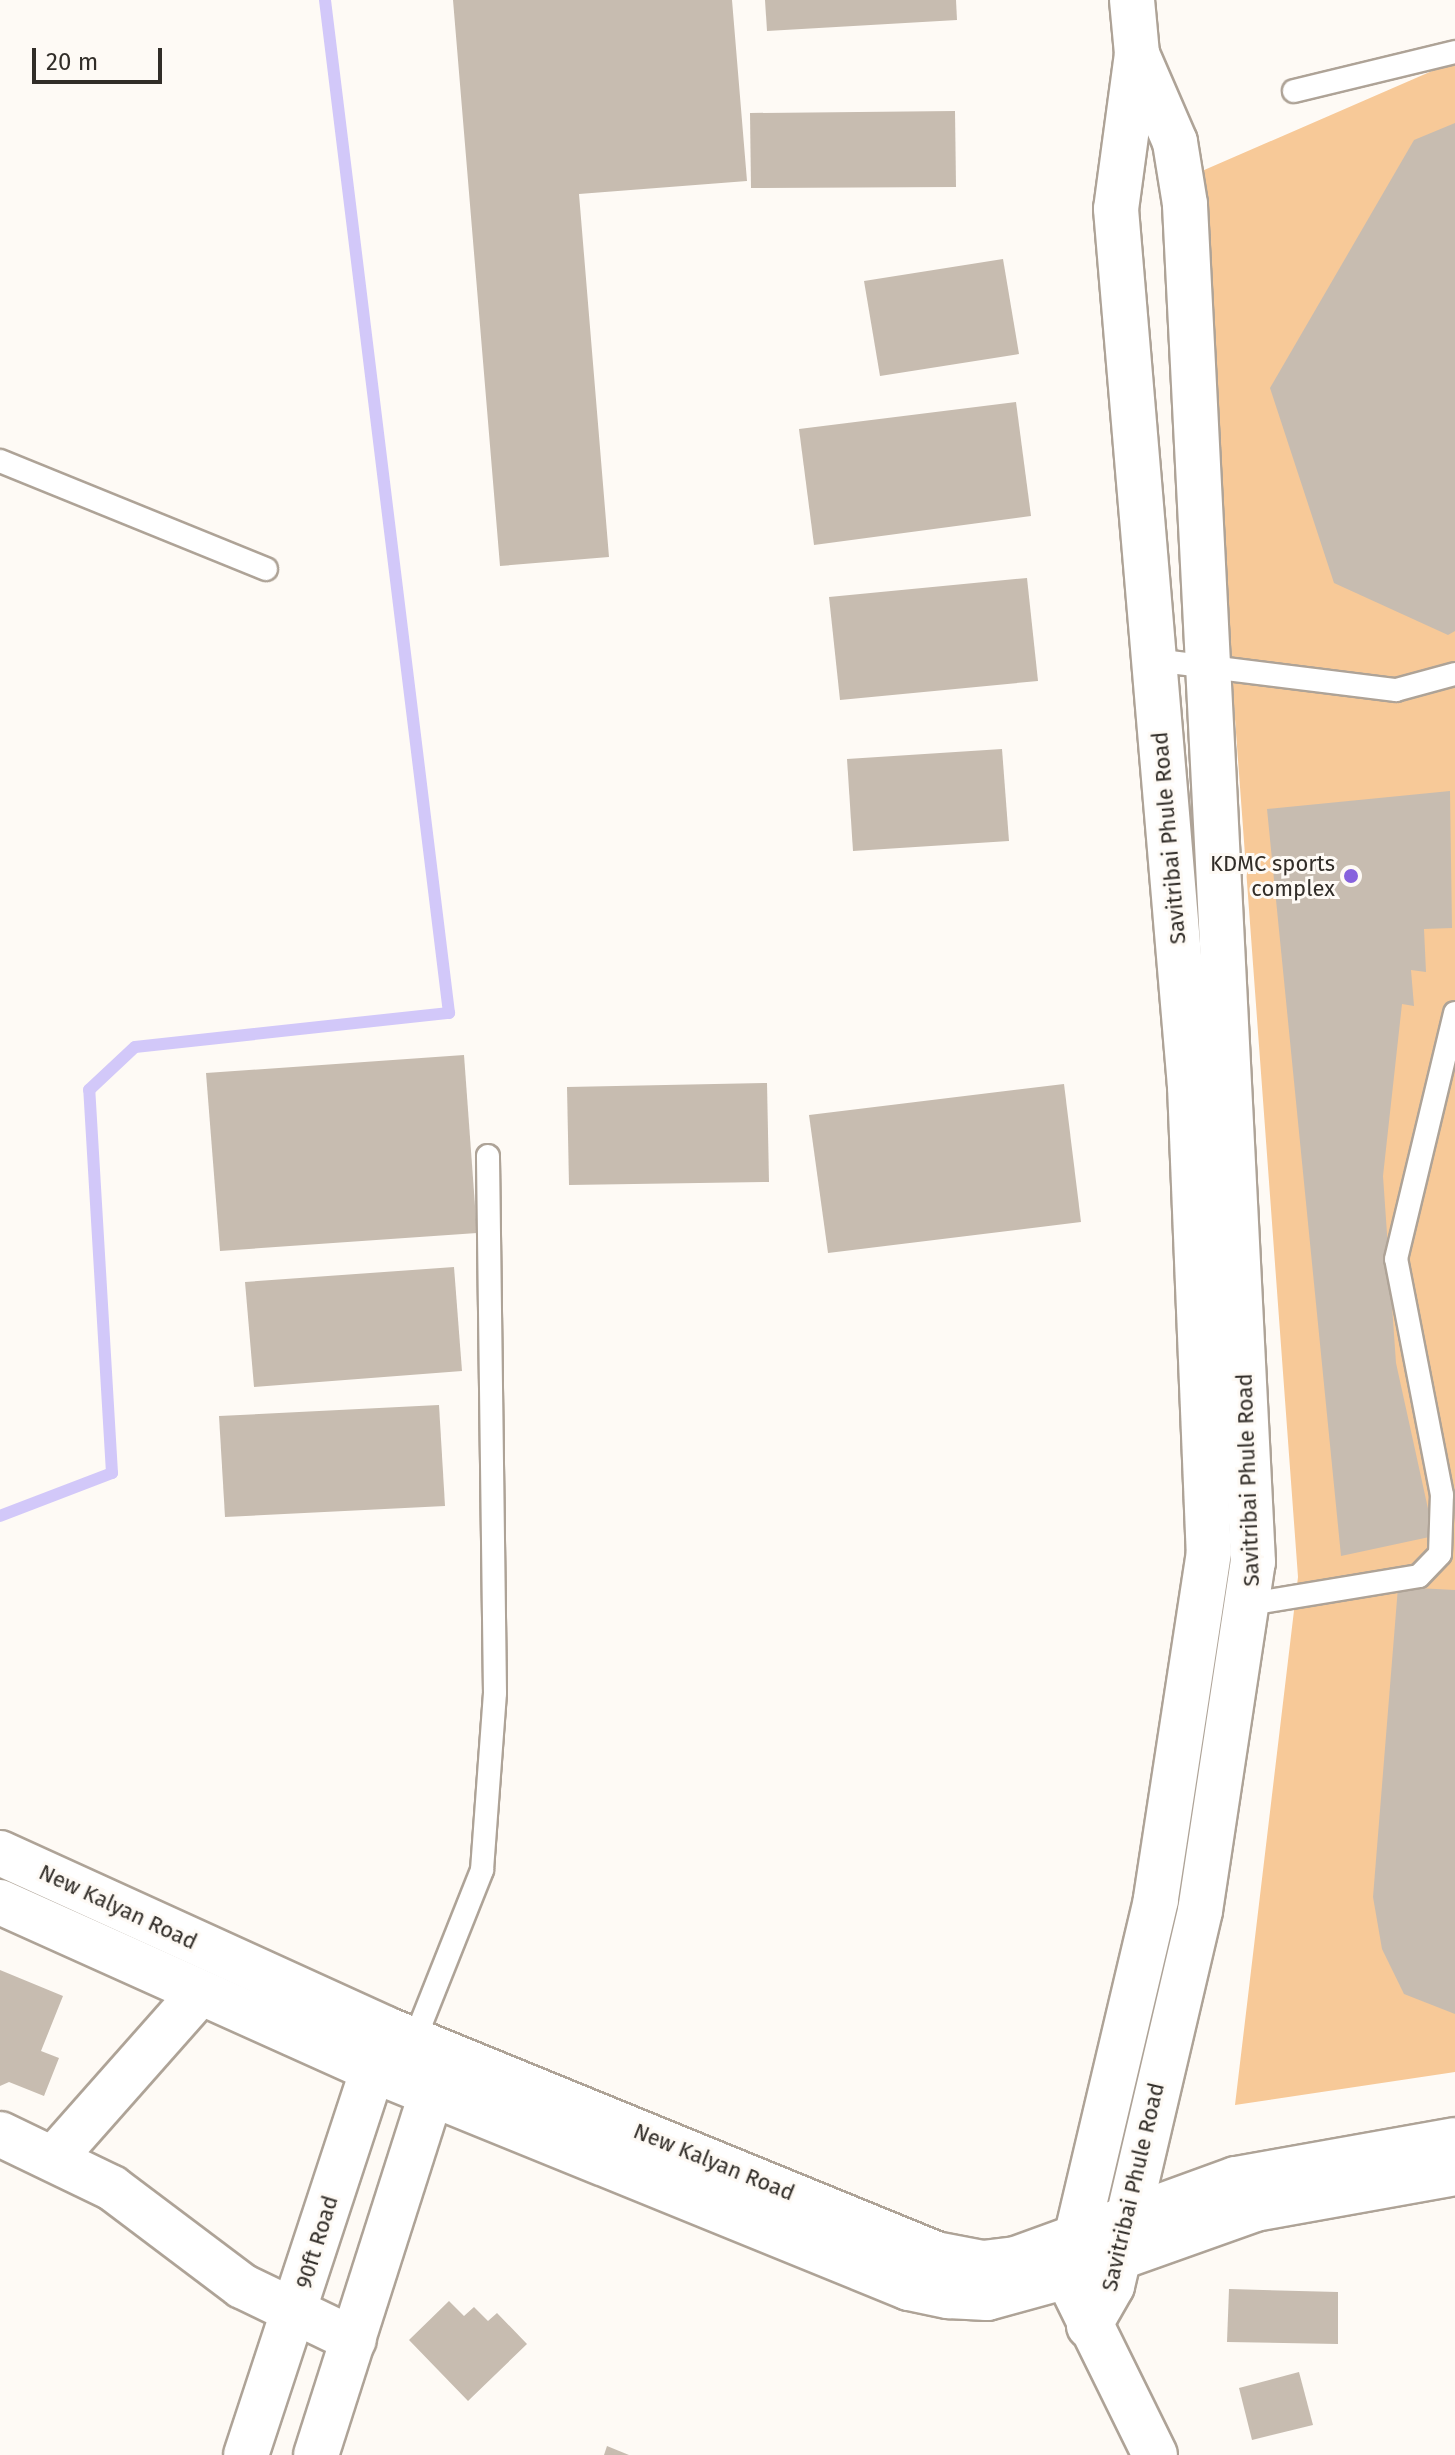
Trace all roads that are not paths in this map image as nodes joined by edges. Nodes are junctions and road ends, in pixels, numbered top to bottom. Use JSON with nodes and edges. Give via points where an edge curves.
{"nodes":[{"id":1,"x":1132,"y":0,"type":"edge"},
{"id":2,"x":1455,"y":52,"type":"edge"},
{"id":3,"x":1137,"y":54,"type":"junction"},
{"id":4,"x":1294,"y":91,"type":"dead end"},
{"id":5,"x":0,"y":461,"type":"edge"},
{"id":6,"x":266,"y":569,"type":"dead end"},
{"id":7,"x":1154,"y":660,"type":"junction"},
{"id":8,"x":1210,"y":665,"type":"junction"},
{"id":9,"x":1455,"y":674,"type":"edge"},
{"id":10,"x":1455,"y":1013,"type":"edge"},
{"id":11,"x":488,"y":1156,"type":"dead end"},
{"id":12,"x":1205,"y":1473,"type":"junction"},
{"id":13,"x":1249,"y":1474,"type":"junction"},
{"id":14,"x":1250,"y":1604,"type":"junction"},
{"id":15,"x":0,"y":1853,"type":"edge"},
{"id":16,"x":0,"y":1902,"type":"edge"},
{"id":17,"x":200,"y":1993,"type":"junction"},
{"id":18,"x":415,"y":2041,"type":"junction"},
{"id":19,"x":371,"y":2069,"type":"junction"},
{"id":20,"x":431,"y":2094,"type":"junction"},
{"id":21,"x":0,"y":2134,"type":"edge"},
{"id":22,"x":1455,"y":2140,"type":"edge"},
{"id":23,"x":54,"y":2158,"type":"junction"},
{"id":24,"x":1455,"y":2173,"type":"edge"},
{"id":25,"x":1124,"y":2216,"type":"junction"},
{"id":26,"x":1070,"y":2257,"type":"junction"},
{"id":27,"x":1116,"y":2261,"type":"junction"},
{"id":28,"x":295,"y":2314,"type":"junction"},
{"id":29,"x":1089,"y":2326,"type":"junction"},
{"id":30,"x":354,"y":2340,"type":"junction"},
{"id":31,"x":246,"y":2455,"type":"edge"},
{"id":32,"x":316,"y":2455,"type":"edge"},
{"id":33,"x":1155,"y":2455,"type":"edge"}],
"edges":[{"from":1,"to":3,"type":"street","name":"Savitribai Phule Road"},
{"from":2,"to":4,"type":"lane"},
{"from":3,"to":7,"type":"street","name":"Savitribai Phule Road","via":[[1116,209]]},
{"from":3,"to":8,"type":"street","name":"Savitribai Phule Road","via":[[1175,142],[1185,204]]},
{"from":5,"to":6,"type":"lane"},
{"from":7,"to":8,"type":"lane"},
{"from":7,"to":12,"type":"street","name":"Savitribai Phule Road","via":[[1190,1086]]},
{"from":8,"to":9,"type":"lane","via":[[1396,690]]},
{"from":8,"to":13,"type":"street","name":"Savitribai Phule Road"},
{"from":10,"to":14,"type":"lane","via":[[1396,1259],[1442,1495],[1440,1554],[1419,1576]]},
{"from":11,"to":18,"type":"lane","via":[[495,1693],[482,1870]]},
{"from":12,"to":13,"type":"street"},
{"from":12,"to":26,"type":"street","name":"Savitribai Phule Road","via":[[1209,1552],[1184,1747],[1156,1900]]},
{"from":13,"to":14,"type":"street","name":"Savitribai Phule Road"},
{"from":14,"to":25,"type":"street","name":"Savitribai Phule Road","via":[[1200,1911]]},
{"from":15,"to":18,"type":"street","name":"New Kalyan Road"},
{"from":16,"to":17,"type":"street","name":"New Kalyan Road"},
{"from":17,"to":19,"type":"street","name":"New Kalyan Road"},
{"from":17,"to":23,"type":"street"},
{"from":18,"to":19,"type":"street","name":"90ft Road"},
{"from":18,"to":20,"type":"street"},
{"from":18,"to":26,"type":"street","name":"New Kalyan Road","via":[[936,2254],[983,2263]]},
{"from":19,"to":20,"type":"street","name":"New Kalyan Road"},
{"from":19,"to":28,"type":"street","name":"90ft Road"},
{"from":20,"to":26,"type":"street","name":"New Kalyan Road","via":[[909,2288],[987,2298]]},
{"from":20,"to":30,"type":"street"},
{"from":21,"to":23,"type":"street"},
{"from":22,"to":25,"type":"street","name":"New Kalyan Road","via":[[1236,2179]]},
{"from":23,"to":28,"type":"street","via":[[112,2188],[242,2286]]},
{"from":24,"to":27,"type":"street","name":"New Kalyan Road","via":[[1255,2209]]},
{"from":25,"to":26,"type":"street","name":"New Kalyan Road"},
{"from":25,"to":27,"type":"street","name":"Savitribai Phule Road"},
{"from":26,"to":27,"type":"street","name":"New Kalyan Road"},
{"from":26,"to":29,"type":"street","name":"Savitribai Phule Road"},
{"from":27,"to":29,"type":"street","name":"Savitribai Phule Road","via":[[1112,2286]]},
{"from":28,"to":30,"type":"street"},
{"from":28,"to":31,"type":"street","name":"90ft Road"},
{"from":29,"to":33,"type":"street"},
{"from":30,"to":32,"type":"street"}]}
